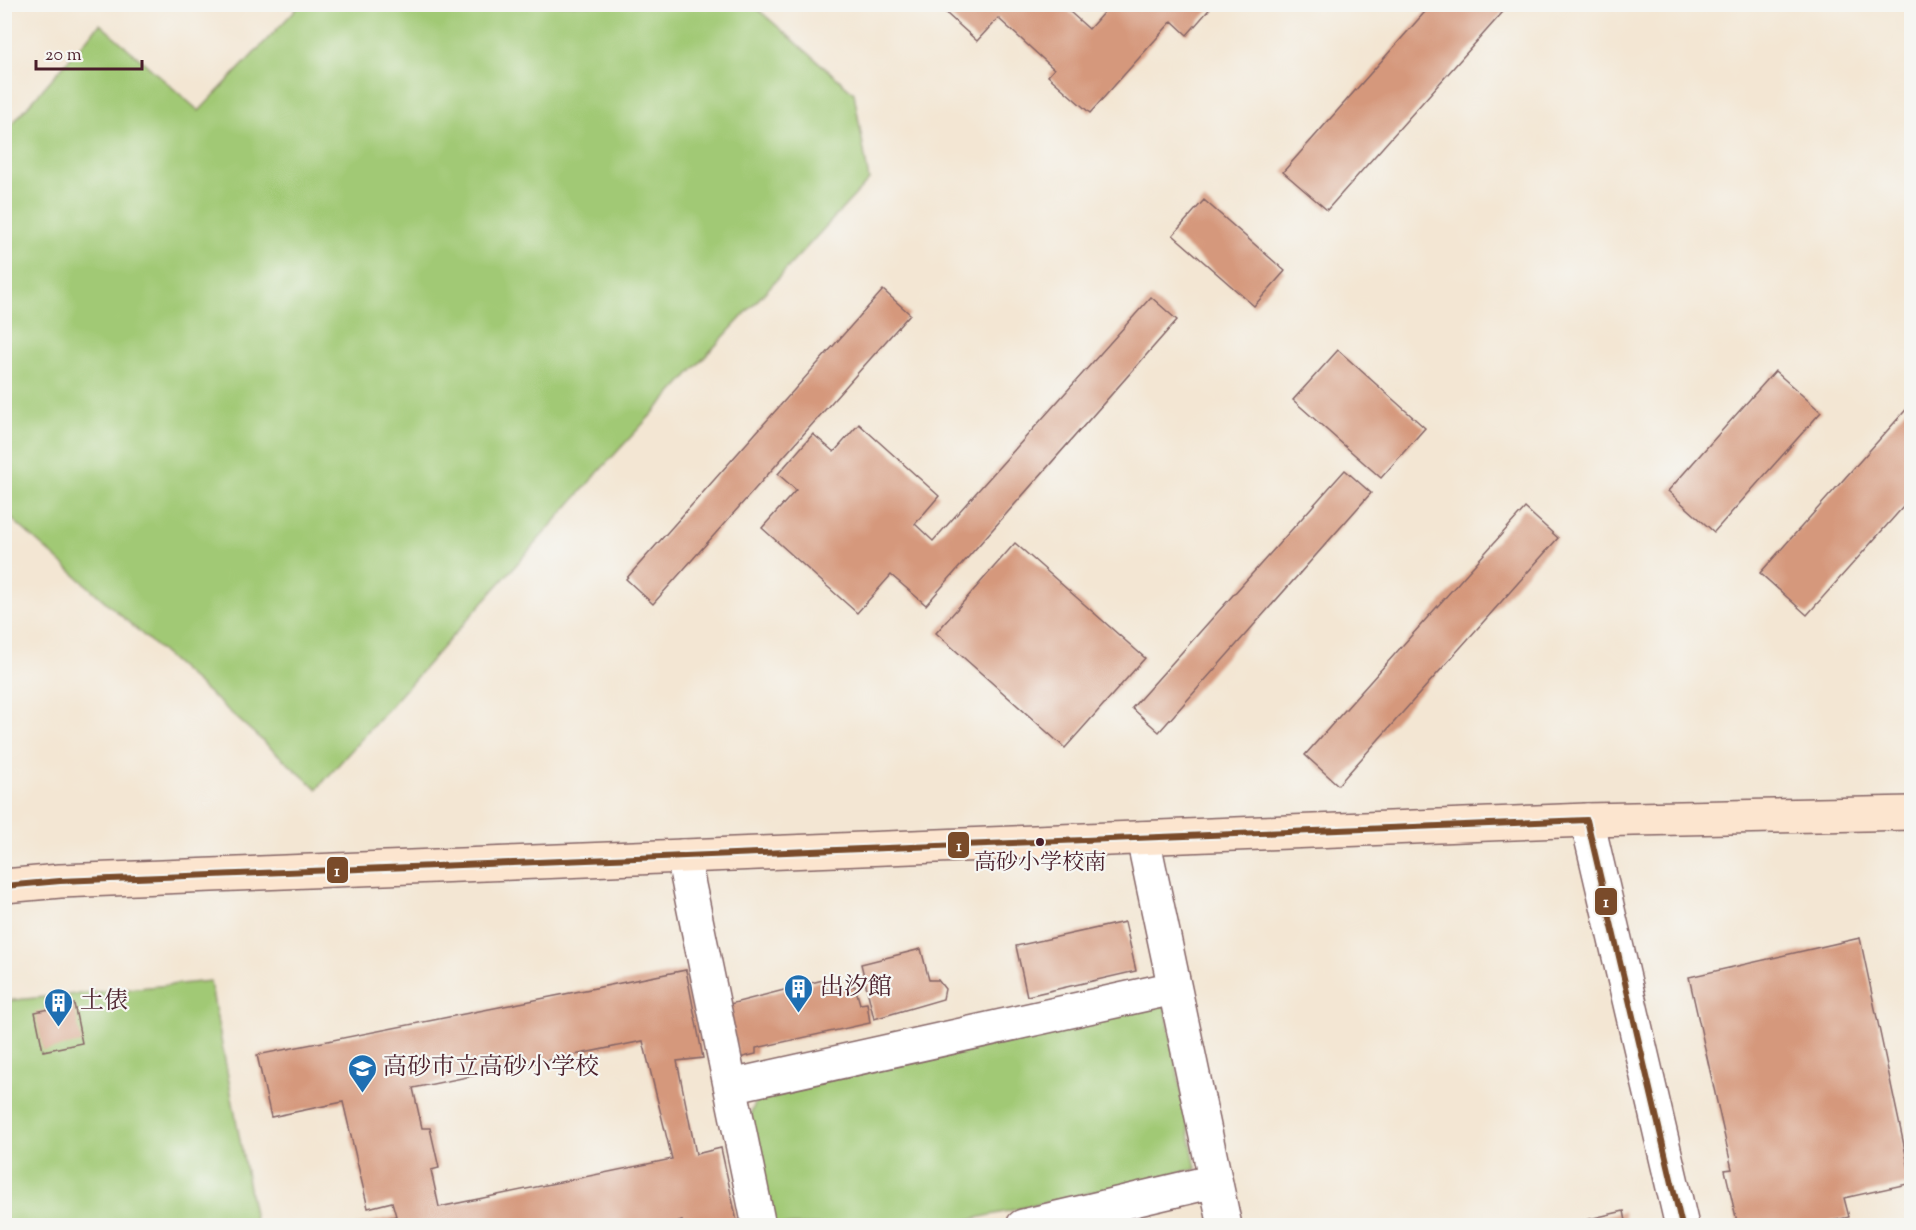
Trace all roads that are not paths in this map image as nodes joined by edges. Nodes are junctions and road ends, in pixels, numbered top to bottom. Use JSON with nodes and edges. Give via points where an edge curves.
{"nodes":[{"id":1,"x":1911,"y":813,"type":"edge"},
{"id":2,"x":1587,"y":820,"type":"junction"},
{"id":3,"x":1143,"y":838,"type":"junction"},
{"id":4,"x":683,"y":856,"type":"junction"},
{"id":5,"x":4,"y":886,"type":"edge"},
{"id":6,"x":1174,"y":988,"type":"junction"},
{"id":7,"x":730,"y":1086,"type":"junction"},
{"id":8,"x":1215,"y":1180,"type":"junction"},
{"id":9,"x":759,"y":1226,"type":"edge"},
{"id":10,"x":1023,"y":1226,"type":"edge"},
{"id":11,"x":1225,"y":1226,"type":"edge"},
{"id":12,"x":1682,"y":1226,"type":"edge"}],
"edges":[{"from":1,"to":2,"type":"street"},
{"from":2,"to":3,"type":"street"},
{"from":2,"to":12,"type":"street"},
{"from":3,"to":4,"type":"street"},
{"from":3,"to":6,"type":"street"},
{"from":4,"to":5,"type":"street"},
{"from":4,"to":7,"type":"street"},
{"from":6,"to":7,"type":"street"},
{"from":6,"to":8,"type":"street"},
{"from":7,"to":9,"type":"street"},
{"from":8,"to":10,"type":"street"},
{"from":8,"to":11,"type":"street"}]}
